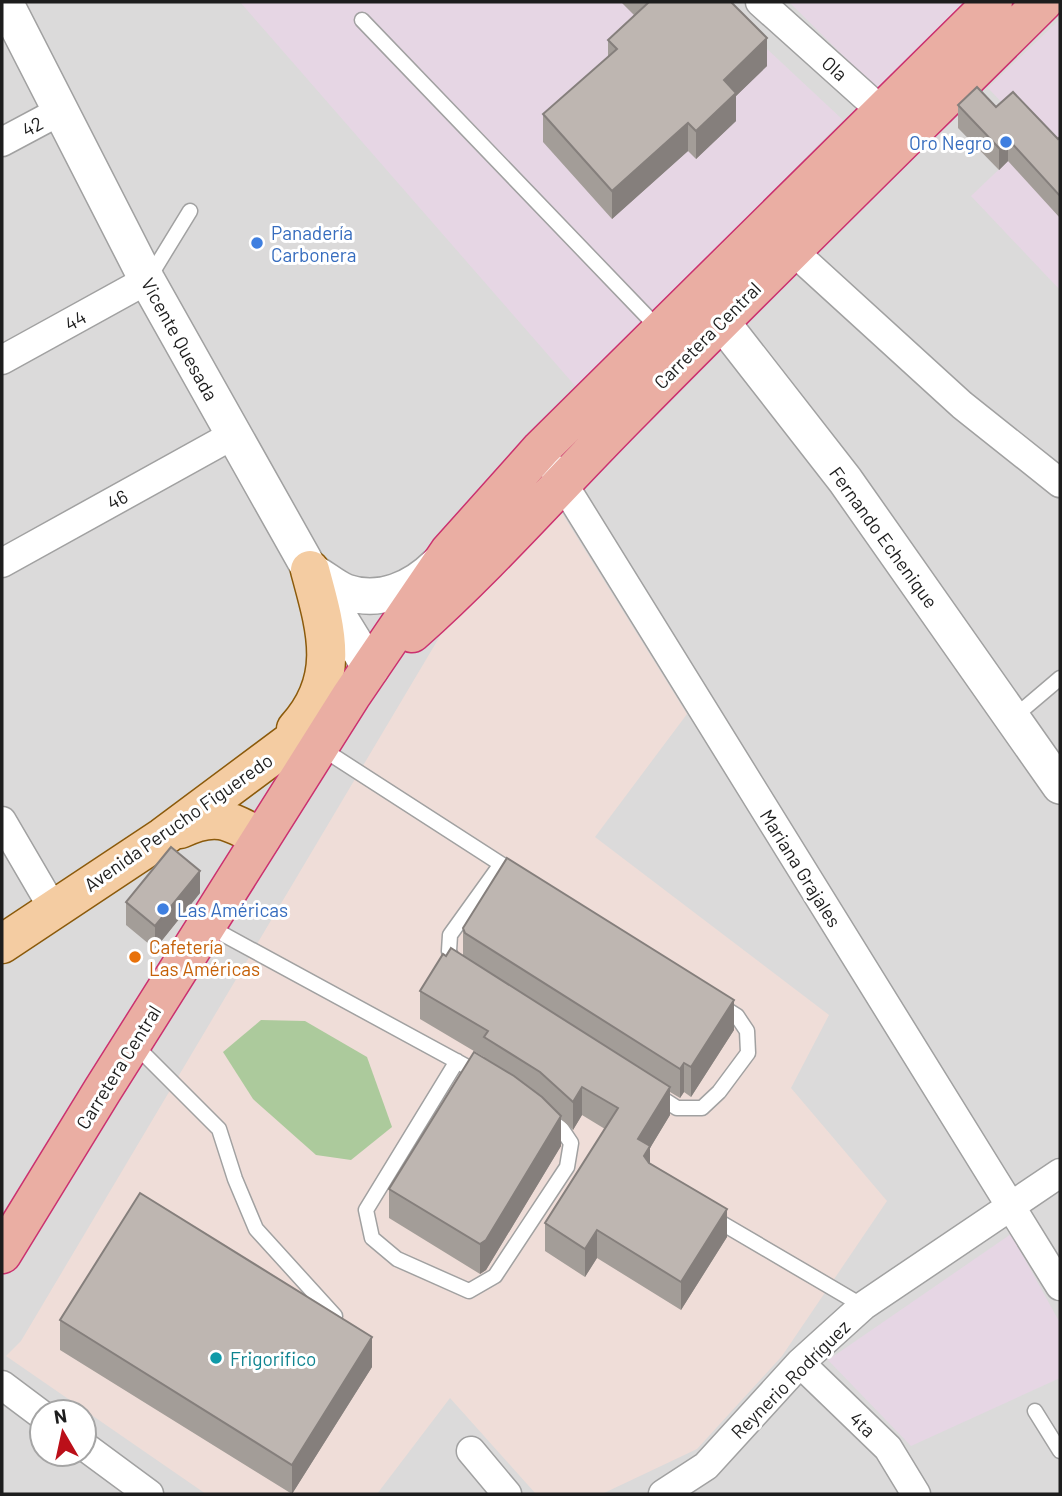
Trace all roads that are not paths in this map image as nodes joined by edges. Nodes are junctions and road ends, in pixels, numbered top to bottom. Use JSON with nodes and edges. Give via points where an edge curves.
{"nodes":[{"id":1,"x":5,"y":2,"type":"edge"},
{"id":2,"x":760,"y":2,"type":"edge"},
{"id":3,"x":993,"y":2,"type":"edge"},
{"id":4,"x":1043,"y":2,"type":"edge"},
{"id":5,"x":362,"y":20,"type":"dead end"},
{"id":6,"x":62,"y":110,"type":"junction"},
{"id":7,"x":895,"y":123,"type":"junction"},
{"id":8,"x":2,"y":142,"type":"edge"},
{"id":9,"x":190,"y":211,"type":"dead end"},
{"id":10,"x":792,"y":250,"type":"junction"},
{"id":11,"x":148,"y":280,"type":"junction"},
{"id":12,"x":709,"y":308,"type":"junction"},
{"id":13,"x":661,"y":331,"type":"junction"},
{"id":14,"x":2,"y":360,"type":"edge"},
{"id":15,"x":233,"y":435,"type":"junction"},
{"id":16,"x":541,"y":449,"type":"junction"},
{"id":17,"x":562,"y":481,"type":"junction"},
{"id":18,"x":1060,"y":483,"type":"edge"},
{"id":19,"x":449,"y":552,"type":"junction"},
{"id":20,"x":2,"y":563,"type":"edge"},
{"id":21,"x":310,"y":570,"type":"junction"},
{"id":22,"x":1060,"y":678,"type":"edge"},
{"id":23,"x":361,"y":682,"type":"junction"},
{"id":24,"x":1014,"y":718,"type":"junction"},
{"id":25,"x":319,"y":747,"type":"junction"},
{"id":26,"x":269,"y":758,"type":"junction"},
{"id":27,"x":1060,"y":786,"type":"edge"},
{"id":28,"x":224,"y":791,"type":"junction"},
{"id":29,"x":2,"y":821,"type":"edge"},
{"id":30,"x":268,"y":827,"type":"junction"},
{"id":31,"x":163,"y":837,"type":"junction"},
{"id":32,"x":501,"y":864,"type":"junction"},
{"id":33,"x":534,"y":886,"type":"edge"},
{"id":34,"x":54,"y":910,"type":"junction"},
{"id":35,"x":206,"y":925,"type":"junction"},
{"id":36,"x":2,"y":944,"type":"edge"},
{"id":37,"x":466,"y":975,"type":"edge"},
{"id":38,"x":703,"y":995,"type":"edge"},
{"id":39,"x":133,"y":1042,"type":"junction"},
{"id":40,"x":457,"y":1062,"type":"junction"},
{"id":41,"x":496,"y":1083,"type":"edge"},
{"id":42,"x":643,"y":1087,"type":"edge"},
{"id":43,"x":528,"y":1105,"type":"edge"},
{"id":44,"x":1060,"y":1174,"type":"edge"},
{"id":45,"x":1011,"y":1209,"type":"junction"},
{"id":46,"x":701,"y":1210,"type":"edge"},
{"id":47,"x":2,"y":1254,"type":"edge"},
{"id":48,"x":1060,"y":1286,"type":"edge"},
{"id":49,"x":863,"y":1306,"type":"junction"},
{"id":50,"x":334,"y":1317,"type":"edge"},
{"id":51,"x":800,"y":1363,"type":"junction"},
{"id":52,"x":2,"y":1385,"type":"edge"},
{"id":53,"x":28,"y":1404,"type":"edge"},
{"id":54,"x":1035,"y":1411,"type":"dead end"},
{"id":55,"x":471,"y":1451,"type":"dead end"},
{"id":56,"x":1060,"y":1451,"type":"edge"},
{"id":57,"x":98,"y":1456,"type":"edge"},
{"id":58,"x":149,"y":1494,"type":"edge"},
{"id":59,"x":507,"y":1494,"type":"edge"},
{"id":60,"x":663,"y":1494,"type":"edge"},
{"id":61,"x":916,"y":1494,"type":"edge"}],
"edges":[{"from":1,"to":6,"type":"street","name":"Vicente Quesada"},
{"from":2,"to":7,"type":"street","name":"Ola"},
{"from":3,"to":7,"type":"highway","name":"Carretera Central"},
{"from":4,"to":7,"type":"highway","name":"Carretera Central"},
{"from":5,"to":13,"type":"lane"},
{"from":6,"to":8,"type":"street","name":"42"},
{"from":6,"to":11,"type":"street","name":"Vicente Quesada"},
{"from":7,"to":10,"type":"highway","name":"Carretera Central"},
{"from":7,"to":12,"type":"highway","name":"Carretera Central"},
{"from":9,"to":11,"type":"lane"},
{"from":10,"to":12,"type":"highway","name":"Carretera Central"},
{"from":10,"to":18,"type":"street","via":[[962,405]]},
{"from":11,"to":14,"type":"street","name":"44"},
{"from":11,"to":15,"type":"street","name":"Vicente Quesada"},
{"from":12,"to":13,"type":"highway","name":"Carretera Central"},
{"from":12,"to":17,"type":"highway","name":"Carretera Central"},
{"from":12,"to":24,"type":"street","name":"Fernando Echenique","via":[[845,480]]},
{"from":13,"to":16,"type":"highway","name":"Carretera Central"},
{"from":15,"to":20,"type":"street","name":"46"},
{"from":15,"to":21,"type":"street","name":"Vicente Quesada"},
{"from":16,"to":17,"type":"street","name":"Mariana Grajales"},
{"from":16,"to":19,"type":"highway","name":"Carretera Central"},
{"from":17,"to":23,"type":"highway","name":"Carretera Central","via":[[451,598]]},
{"from":17,"to":45,"type":"street","name":"Mariana Grajales"},
{"from":19,"to":21,"type":"street","via":[[425,578],[383,595],[345,592]]},
{"from":19,"to":23,"type":"highway","name":"Carretera Central"},
{"from":21,"to":23,"type":"street","name":"Vicente Quesada"},
{"from":21,"to":26,"type":"main road","via":[[328,657],[320,694],[304,720]]},
{"from":22,"to":24,"type":"lane"},
{"from":23,"to":25,"type":"highway","name":"Carretera Central"},
{"from":23,"to":26,"type":"main road","name":"Avenida Perucho Figueredo"},
{"from":24,"to":27,"type":"street","name":"Fernando Echenique"},
{"from":25,"to":30,"type":"highway","name":"Carretera Central"},
{"from":25,"to":32,"type":"lane"},
{"from":26,"to":28,"type":"main road","name":"Avenida Perucho Figueredo"},
{"from":28,"to":30,"type":"main road","via":[[262,794],[270,802]]},
{"from":28,"to":31,"type":"main road","name":"Avenida Perucho Figueredo"},
{"from":29,"to":34,"type":"street"},
{"from":30,"to":31,"type":"main road","via":[[218,818]]},
{"from":30,"to":35,"type":"highway","name":"Carretera Central"},
{"from":31,"to":34,"type":"main road","name":"Avenida Perucho Figueredo"},
{"from":32,"to":33,"type":"lane"},
{"from":32,"to":37,"type":"lane","via":[[450,934],[449,951],[457,969]]},
{"from":34,"to":36,"type":"main road","name":"Avenida Perucho Figueredo"},
{"from":35,"to":39,"type":"highway","name":"Carretera Central"},
{"from":35,"to":40,"type":"lane"},
{"from":38,"to":42,"type":"lane","via":[[737,1016],[747,1031],[748,1053],[702,1108],[677,1108]]},
{"from":39,"to":47,"type":"highway","name":"Carretera Central"},
{"from":39,"to":50,"type":"lane","via":[[219,1129],[256,1230]]},
{"from":40,"to":41,"type":"lane"},
{"from":40,"to":43,"type":"lane","via":[[366,1210],[372,1238],[397,1259],[469,1291],[495,1276],[567,1167],[571,1143],[561,1128]]},
{"from":44,"to":45,"type":"street","name":"Reynerio Rodríguez"},
{"from":45,"to":48,"type":"street","name":"Mariana Grajales"},
{"from":45,"to":49,"type":"street","name":"Reynerio Rodríguez"},
{"from":46,"to":49,"type":"lane"},
{"from":49,"to":51,"type":"street","name":"Reynerio Rodríguez"},
{"from":51,"to":60,"type":"street","name":"Reynerio Rodríguez","via":[[706,1466]]},
{"from":51,"to":61,"type":"street","name":"4ta","via":[[888,1448]]},
{"from":52,"to":53,"type":"street"},
{"from":54,"to":56,"type":"lane"},
{"from":55,"to":59,"type":"street"},
{"from":57,"to":58,"type":"street"}]}
